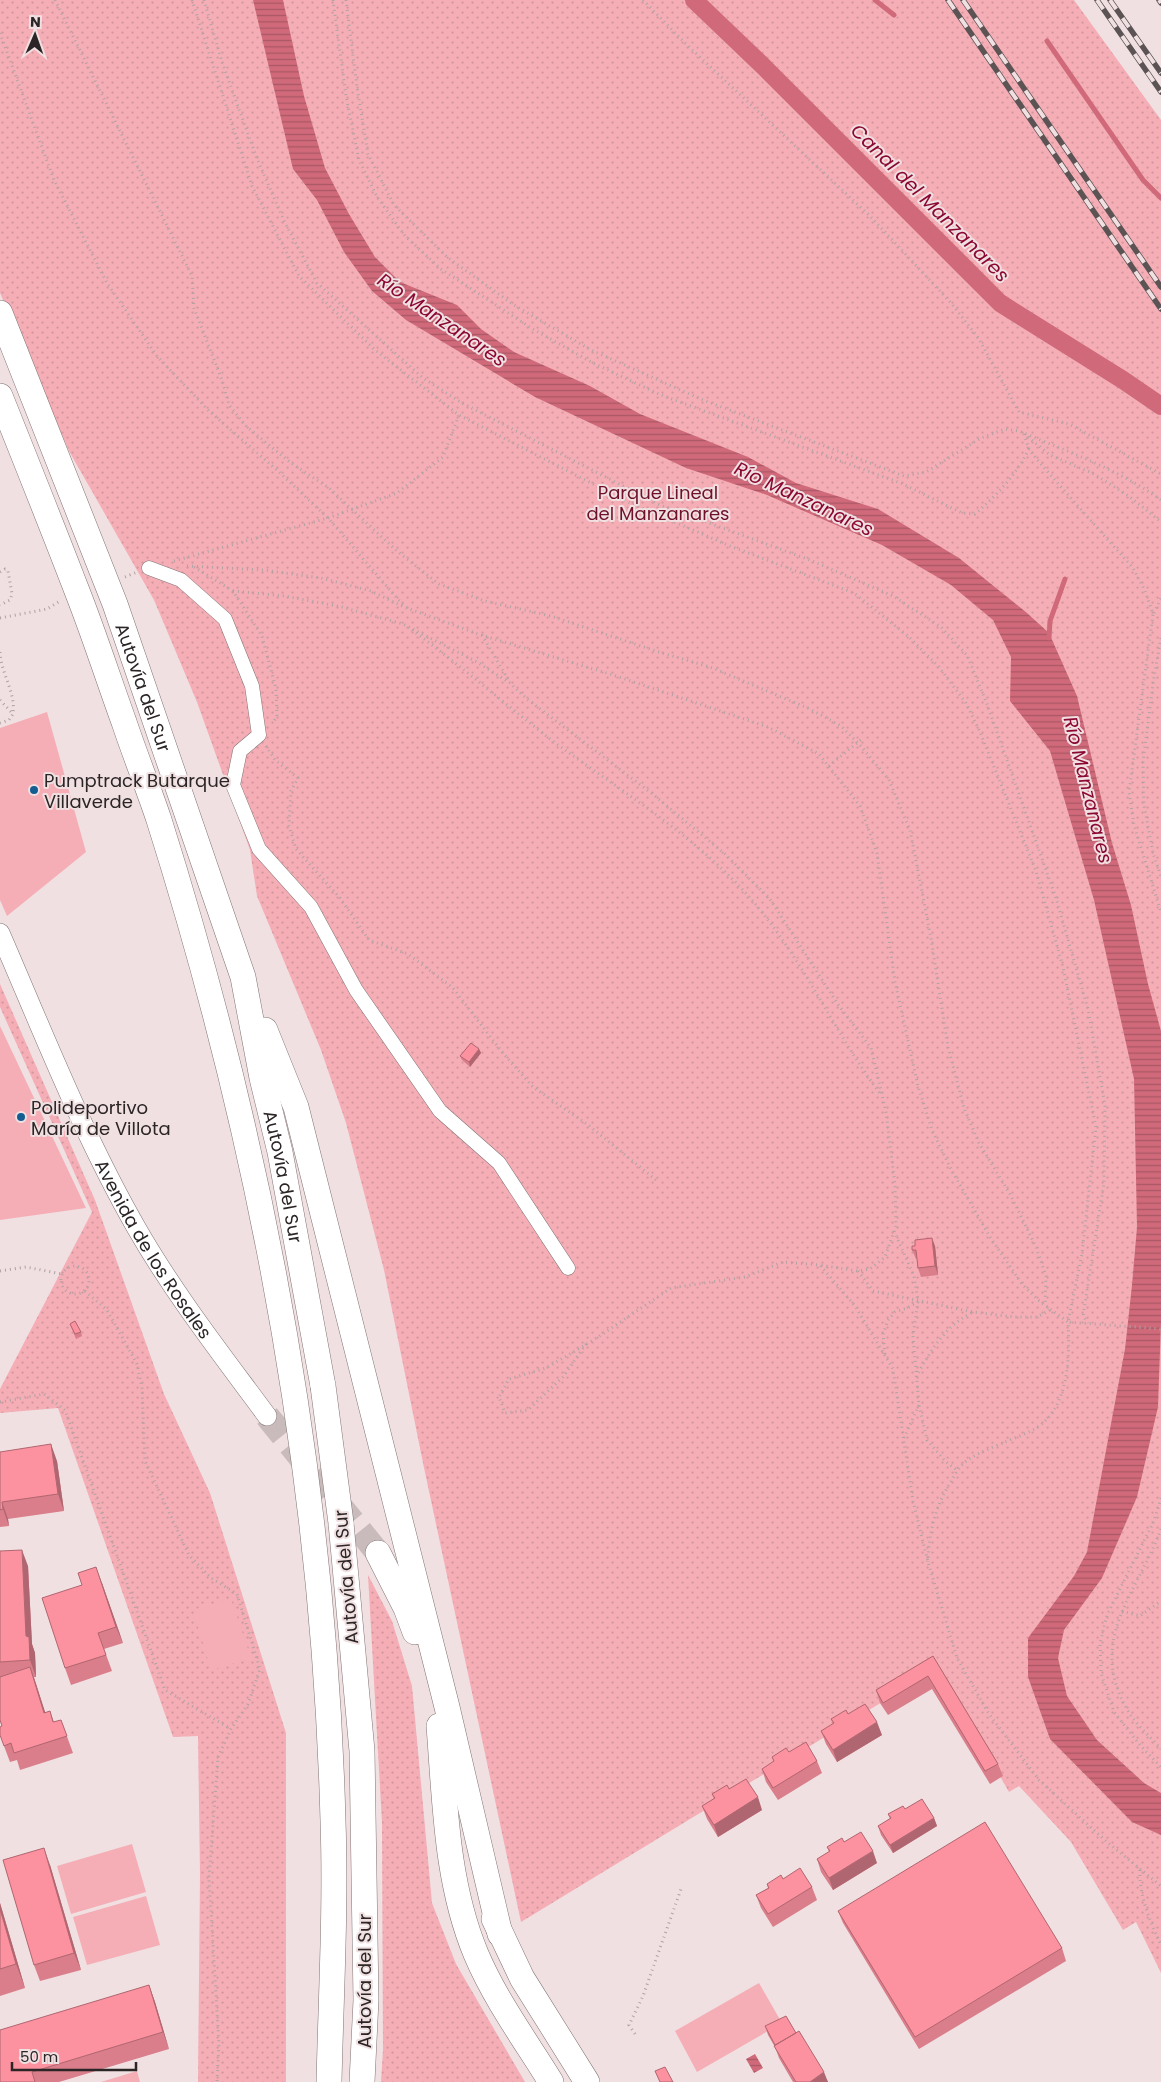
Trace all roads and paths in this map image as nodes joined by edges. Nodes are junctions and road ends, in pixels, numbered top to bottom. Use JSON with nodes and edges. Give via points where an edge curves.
{"nodes":[{"id":1,"x":55,"y":0,"type":"edge"},
{"id":2,"x":192,"y":0,"type":"edge"},
{"id":3,"x":204,"y":0,"type":"edge"},
{"id":4,"x":334,"y":0,"type":"edge"},
{"id":5,"x":346,"y":0,"type":"edge"},
{"id":6,"x":643,"y":0,"type":"edge"},
{"id":7,"x":0,"y":33,"type":"edge"},
{"id":8,"x":0,"y":313,"type":"edge"},
{"id":9,"x":0,"y":396,"type":"edge"},
{"id":10,"x":459,"y":415,"type":"junction"},
{"id":11,"x":1024,"y":433,"type":"junction"},
{"id":12,"x":1029,"y":449,"type":"junction"},
{"id":13,"x":1161,"y":474,"type":"edge"},
{"id":14,"x":1161,"y":500,"type":"edge"},
{"id":15,"x":353,"y":509,"type":"junction"},
{"id":16,"x":328,"y":518,"type":"junction"},
{"id":17,"x":1161,"y":522,"type":"edge"},
{"id":18,"x":184,"y":566,"type":"dead end"},
{"id":19,"x":149,"y":568,"type":"junction"},
{"id":20,"x":0,"y":572,"type":"edge"},
{"id":21,"x":125,"y":576,"type":"dead end"},
{"id":22,"x":233,"y":591,"type":"dead end"},
{"id":23,"x":1161,"y":598,"type":"edge"},
{"id":24,"x":61,"y":601,"type":"dead end"},
{"id":25,"x":0,"y":605,"type":"edge"},
{"id":26,"x":404,"y":606,"type":"junction"},
{"id":27,"x":0,"y":613,"type":"edge"},
{"id":28,"x":1153,"y":614,"type":"junction"},
{"id":29,"x":0,"y":618,"type":"edge"},
{"id":30,"x":403,"y":624,"type":"junction"},
{"id":31,"x":481,"y":635,"type":"junction"},
{"id":32,"x":1161,"y":638,"type":"edge"},
{"id":33,"x":0,"y":652,"type":"edge"},
{"id":34,"x":510,"y":683,"type":"junction"},
{"id":35,"x":0,"y":700,"type":"edge"},
{"id":36,"x":13,"y":714,"type":"junction"},
{"id":37,"x":0,"y":723,"type":"edge"},
{"id":38,"x":863,"y":738,"type":"dead end"},
{"id":39,"x":858,"y":743,"type":"junction"},
{"id":40,"x":275,"y":760,"type":"dead end"},
{"id":41,"x":829,"y":766,"type":"junction"},
{"id":42,"x":1161,"y":876,"type":"edge"},
{"id":43,"x":1161,"y":912,"type":"edge"},
{"id":44,"x":0,"y":933,"type":"edge"},
{"id":45,"x":243,"y":977,"type":"junction"},
{"id":46,"x":882,"y":1097,"type":"junction"},
{"id":47,"x":656,"y":1180,"type":"dead end"},
{"id":48,"x":894,"y":1231,"type":"junction"},
{"id":49,"x":820,"y":1265,"type":"junction"},
{"id":50,"x":568,"y":1268,"type":"dead end"},
{"id":51,"x":0,"y":1271,"type":"edge"},
{"id":52,"x":858,"y":1271,"type":"junction"},
{"id":53,"x":62,"y":1274,"type":"junction"},
{"id":54,"x":85,"y":1290,"type":"junction"},
{"id":55,"x":918,"y":1301,"type":"junction"},
{"id":56,"x":1045,"y":1305,"type":"junction"},
{"id":57,"x":1052,"y":1309,"type":"junction"},
{"id":58,"x":973,"y":1312,"type":"junction"},
{"id":59,"x":1068,"y":1322,"type":"junction"},
{"id":60,"x":1089,"y":1324,"type":"junction"},
{"id":61,"x":1161,"y":1329,"type":"edge"},
{"id":62,"x":586,"y":1344,"type":"junction"},
{"id":63,"x":885,"y":1356,"type":"junction"},
{"id":64,"x":916,"y":1377,"type":"junction"},
{"id":65,"x":0,"y":1402,"type":"edge"},
{"id":66,"x":919,"y":1405,"type":"junction"},
{"id":67,"x":267,"y":1416,"type":"tunnel mouth"},
{"id":68,"x":903,"y":1440,"type":"junction"},
{"id":69,"x":958,"y":1471,"type":"junction"},
{"id":70,"x":1161,"y":1498,"type":"edge"},
{"id":71,"x":1161,"y":1529,"type":"edge"},
{"id":72,"x":378,"y":1553,"type":"tunnel mouth"},
{"id":73,"x":928,"y":1562,"type":"junction"},
{"id":74,"x":1161,"y":1601,"type":"edge"},
{"id":75,"x":1122,"y":1611,"type":"junction"},
{"id":76,"x":439,"y":1723,"type":"junction"},
{"id":77,"x":232,"y":1729,"type":"junction"},
{"id":78,"x":1161,"y":1749,"type":"edge"},
{"id":79,"x":1161,"y":1767,"type":"edge"},
{"id":80,"x":1140,"y":1870,"type":"junction"},
{"id":81,"x":1161,"y":1886,"type":"edge"},
{"id":82,"x":681,"y":1889,"type":"dead end"},
{"id":83,"x":500,"y":1934,"type":"junction"},
{"id":84,"x":1161,"y":1945,"type":"edge"},
{"id":85,"x":635,"y":2034,"type":"dead end"},
{"id":86,"x":217,"y":2082,"type":"edge"},
{"id":87,"x":329,"y":2082,"type":"edge"},
{"id":88,"x":362,"y":2082,"type":"edge"},
{"id":89,"x":551,"y":2082,"type":"edge"},
{"id":90,"x":587,"y":2082,"type":"edge"}],
"edges":[{"from":1,"to":15,"type":"path","via":[[192,276],[194,308],[229,405],[247,427]]},
{"from":2,"to":10,"type":"path","via":[[252,186],[299,276],[375,350]]},
{"from":3,"to":60,"type":"path","via":[[222,62],[256,156],[285,223],[317,283],[423,378],[462,403],[660,505],[810,560],[893,596],[941,628],[967,655],[1056,898],[1088,1009],[1105,1105],[1104,1183],[1083,1316]]},
{"from":4,"to":12,"type":"path","via":[[346,96],[359,160],[377,197],[405,236],[441,269],[531,328],[593,363],[661,395],[903,484],[962,513],[975,514],[990,501],[1020,466]]},
{"from":5,"to":11,"type":"path","via":[[368,154],[394,205],[448,257],[514,305],[591,350],[703,400],[904,476],[926,472],[981,438],[1004,429]]},
{"from":6,"to":13,"type":"path","via":[[870,216],[952,304],[979,339],[1019,412],[1069,424]]},
{"from":7,"to":16,"type":"path","via":[[54,180],[107,283],[157,356],[202,403]]},
{"from":8,"to":45,"type":"highway","name":"Autovía del Sur","via":[[116,604]]},
{"from":9,"to":87,"type":"highway","name":"Autovía del Sur","via":[[78,592],[157,816],[227,1062],[257,1198],[284,1339],[311,1518],[325,1668],[334,1915]]},
{"from":10,"to":15,"type":"path","via":[[443,457],[397,493]]},
{"from":10,"to":59,"type":"path","via":[[628,502],[730,546],[854,593],[908,636],[939,667],[966,703],[1036,871],[1065,976],[1096,1127],[1082,1254]]},
{"from":11,"to":12,"type":"path"},
{"from":11,"to":14,"type":"path","via":[[1112,470]]},
{"from":11,"to":17,"type":"path","via":[[1050,455],[1094,474]]},
{"from":12,"to":28,"type":"path","via":[[1133,568]]},
{"from":15,"to":16,"type":"path"},
{"from":15,"to":39,"type":"path","via":[[398,552],[439,584],[485,601],[551,616],[710,667],[810,709],[841,726]]},
{"from":16,"to":19,"type":"path"},
{"from":16,"to":26,"type":"path"},
{"from":18,"to":26,"type":"path","via":[[263,570],[320,578],[371,592]]},
{"from":19,"to":21,"type":"path"},
{"from":19,"to":50,"type":"street","via":[[181,580],[225,619],[237,646],[252,686],[259,735],[240,751],[233,785],[259,849],[311,907],[356,990],[440,1111],[499,1163]]},
{"from":20,"to":25,"type":"path","via":[[8,570],[12,594],[10,600]]},
{"from":22,"to":30,"type":"path","via":[[285,596],[342,607]]},
{"from":23,"to":28,"type":"path"},
{"from":24,"to":29,"type":"path","via":[[47,609]]},
{"from":26,"to":31,"type":"path"},
{"from":27,"to":29,"type":"path"},
{"from":28,"to":43,"type":"path","via":[[1129,792],[1134,825]]},
{"from":30,"to":34,"type":"path"},
{"from":30,"to":46,"type":"path","via":[[553,741],[688,840],[739,886],[762,911],[795,958],[858,1065]]},
{"from":31,"to":34,"type":"path"},
{"from":31,"to":41,"type":"path","via":[[768,727],[819,754]]},
{"from":32,"to":42,"type":"path","via":[[1143,762],[1144,805]]},
{"from":33,"to":36,"type":"path","via":[[1,665],[13,696]]},
{"from":34,"to":46,"type":"path","via":[[725,854],[770,899],[837,1003],[871,1048]]},
{"from":35,"to":36,"type":"path"},
{"from":36,"to":37,"type":"path","via":[[9,720]]},
{"from":38,"to":39,"type":"path"},
{"from":39,"to":41,"type":"path"},
{"from":39,"to":56,"type":"path","via":[[889,780],[910,830],[948,1047],[964,1108],[979,1143],[1010,1194],[1036,1247],[1046,1276]]},
{"from":40,"to":47,"type":"path","via":[[298,778],[292,791],[289,826],[296,849],[340,898],[369,940],[408,954],[452,988],[533,1087],[587,1124]]},
{"from":41,"to":56,"type":"path","via":[[860,806],[877,853],[895,982],[918,1086],[932,1130],[990,1237],[1022,1284]]},
{"from":44,"to":67,"type":"street","name":"Avenida de los Rosales","via":[[100,1160],[137,1229],[174,1288]]},
{"from":45,"to":83,"type":"highway","via":[[296,1107],[447,1707]]},
{"from":45,"to":88,"type":"highway","name":"Autovía del Sur","bridge":true,"via":[[284,1171],[323,1386],[341,1522],[362,1751],[366,2000]]},
{"from":46,"to":48,"type":"path","via":[[895,1185]]},
{"from":48,"to":52,"type":"path","via":[[886,1257],[870,1270]]},
{"from":48,"to":55,"type":"path","via":[[914,1276]]},
{"from":49,"to":52,"type":"path"},
{"from":49,"to":62,"type":"path","via":[[782,1262],[745,1277],[671,1288]]},
{"from":49,"to":63,"type":"path","via":[[855,1306]]},
{"from":51,"to":53,"type":"path","via":[[26,1267]]},
{"from":52,"to":55,"type":"path","via":[[873,1291]]},
{"from":53,"to":54,"type":"path","via":[[61,1285],[68,1292],[77,1294]]},
{"from":53,"to":54,"type":"path","via":[[68,1267],[84,1268],[89,1283]]},
{"from":54,"to":77,"type":"path","via":[[106,1310],[137,1364],[142,1387],[145,1461],[188,1555],[211,1578],[237,1594],[260,1669],[248,1704]]},
{"from":55,"to":58,"type":"path"},
{"from":55,"to":63,"type":"path","via":[[888,1320],[883,1334]]},
{"from":55,"to":64,"type":"path","via":[[913,1336]]},
{"from":56,"to":57,"type":"path"},
{"from":57,"to":58,"type":"path","via":[[1037,1317]]},
{"from":57,"to":59,"type":"path"},
{"from":58,"to":64,"type":"path","via":[[958,1320],[941,1337]]},
{"from":59,"to":60,"type":"path"},
{"from":59,"to":69,"type":"path","via":[[1070,1345],[1066,1369],[1060,1397],[1052,1413],[1042,1424],[977,1456]]},
{"from":60,"to":61,"type":"path"},
{"from":62,"to":62,"type":"path","via":[[546,1368],[509,1379],[500,1397],[505,1413],[528,1410],[563,1377]]},
{"from":63,"to":68,"type":"path","via":[[893,1369]]},
{"from":64,"to":66,"type":"path"},
{"from":65,"to":77,"type":"path","via":[[44,1394],[65,1410],[165,1690]]},
{"from":66,"to":68,"type":"path"},
{"from":66,"to":69,"type":"path","via":[[928,1440]]},
{"from":68,"to":73,"type":"path"},
{"from":69,"to":73,"type":"path","via":[[944,1492],[933,1519]]},
{"from":70,"to":79,"type":"path","via":[[1154,1521],[1107,1615],[1100,1643],[1101,1673],[1114,1712]]},
{"from":71,"to":75,"type":"path"},
{"from":72,"to":76,"type":"highway","via":[[406,1608],[419,1644]]},
{"from":73,"to":80,"type":"path","via":[[957,1658],[989,1714],[1039,1780]]},
{"from":74,"to":75,"type":"path","via":[[1140,1616]]},
{"from":75,"to":78,"type":"path","via":[[1112,1642],[1113,1678],[1129,1712]]},
{"from":76,"to":83,"type":"highway","via":[[478,1881]]},
{"from":76,"to":89,"type":"highway","via":[[449,1849],[459,1901],[476,1954]]},
{"from":77,"to":86,"type":"path","via":[[218,1757],[209,1878],[219,2045]]},
{"from":80,"to":81,"type":"path"},
{"from":80,"to":84,"type":"path","via":[[1140,1885],[1152,1927]]},
{"from":82,"to":85,"type":"path","via":[[629,2026]]},
{"from":83,"to":90,"type":"highway","via":[[522,1978]]}]}
